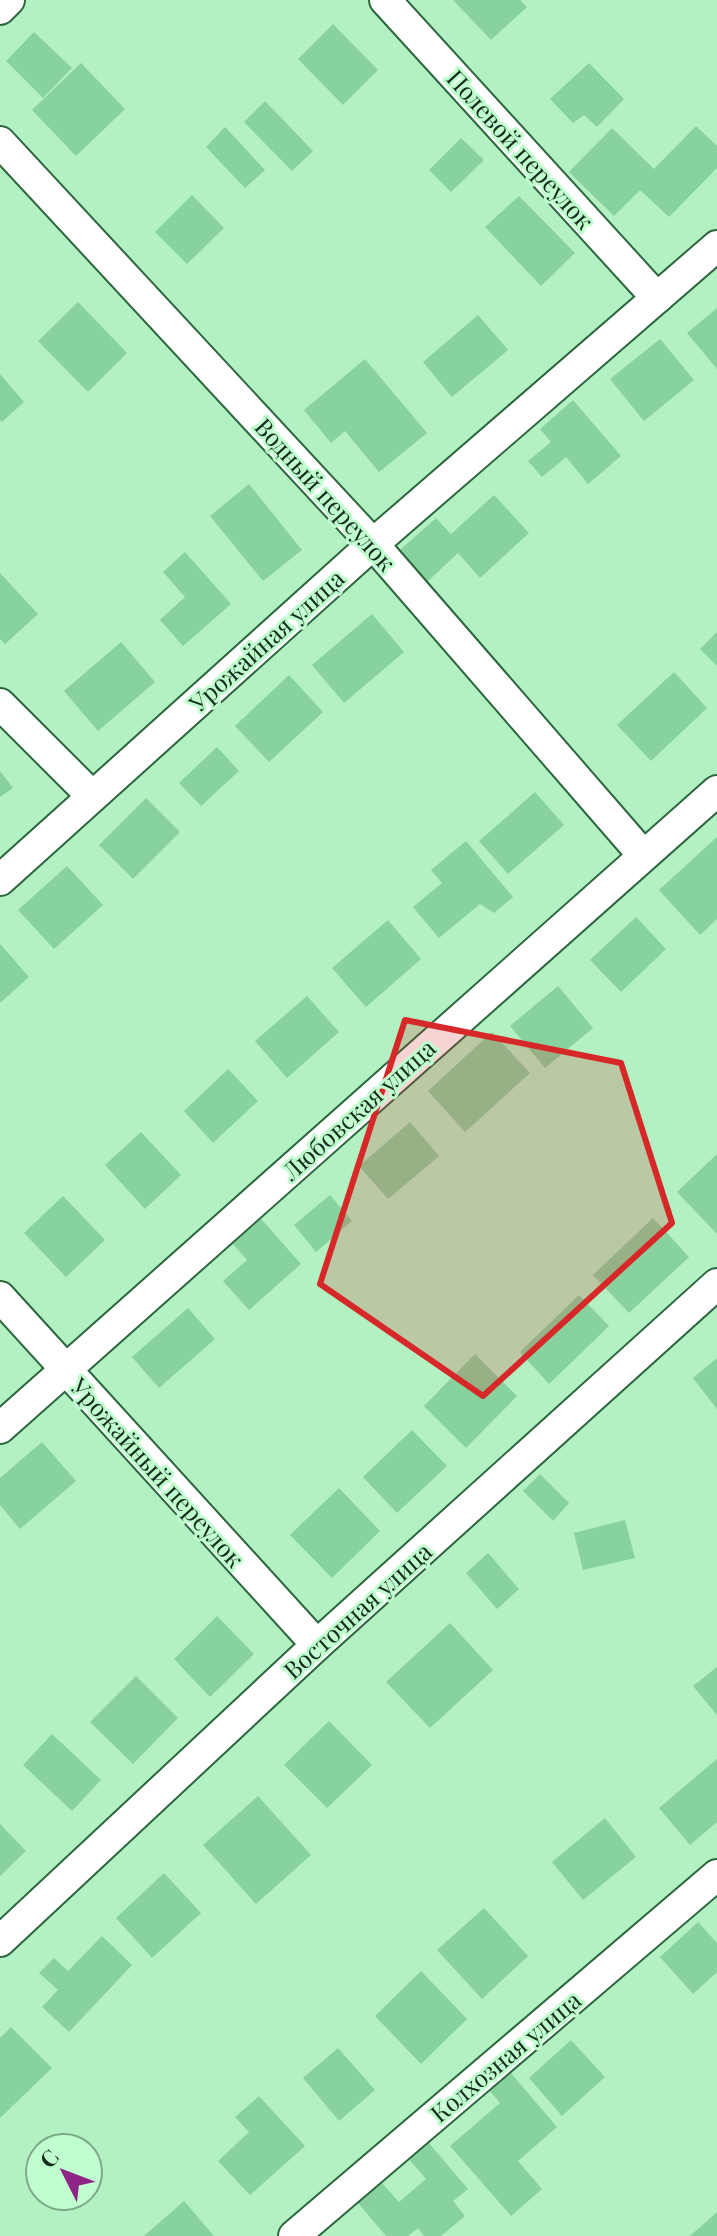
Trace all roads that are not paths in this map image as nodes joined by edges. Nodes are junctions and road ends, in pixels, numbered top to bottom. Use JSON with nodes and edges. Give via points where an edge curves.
{"nodes":[{"id":1,"x":9,"y":0,"type":"edge"},
{"id":2,"x":385,"y":0,"type":"edge"},
{"id":3,"x":0,"y":9,"type":"edge"},
{"id":4,"x":0,"y":142,"type":"edge"},
{"id":5,"x":717,"y":246,"type":"edge"},
{"id":6,"x":657,"y":298,"type":"junction"},
{"id":7,"x":373,"y":544,"type":"junction"},
{"id":8,"x":0,"y":704,"type":"edge"},
{"id":9,"x":717,"y":791,"type":"edge"},
{"id":10,"x":92,"y":796,"type":"junction"},
{"id":11,"x":643,"y":855,"type":"junction"},
{"id":12,"x":0,"y":880,"type":"edge"},
{"id":13,"x":717,"y":1284,"type":"edge"},
{"id":14,"x":0,"y":1297,"type":"edge"},
{"id":15,"x":65,"y":1370,"type":"junction"},
{"id":16,"x":0,"y":1428,"type":"edge"},
{"id":17,"x":317,"y":1645,"type":"junction"},
{"id":18,"x":717,"y":1875,"type":"edge"},
{"id":19,"x":0,"y":1941,"type":"edge"},
{"id":20,"x":294,"y":2236,"type":"edge"}],
"edges":[{"from":1,"to":3,"type":"street"},
{"from":2,"to":6,"type":"street","name":"Полевой переулок"},
{"from":4,"to":7,"type":"street","name":"Водный переулок"},
{"from":5,"to":6,"type":"street","name":"Урожайная улица"},
{"from":6,"to":7,"type":"street","name":"Урожайная улица"},
{"from":7,"to":10,"type":"street","name":"Урожайная улица"},
{"from":7,"to":11,"type":"street","name":"Водный переулок"},
{"from":8,"to":10,"type":"street"},
{"from":9,"to":11,"type":"street","name":"Любовская улица"},
{"from":10,"to":12,"type":"street","name":"Урожайная улица"},
{"from":11,"to":15,"type":"street","name":"Любовская улица"},
{"from":13,"to":17,"type":"street","name":"Восточная улица"},
{"from":14,"to":15,"type":"street","name":"Урожайный переулок"},
{"from":15,"to":16,"type":"street","name":"Любовская улица"},
{"from":15,"to":17,"type":"street","name":"Урожайный переулок"},
{"from":17,"to":19,"type":"street","name":"Восточная улица"},
{"from":18,"to":20,"type":"street","name":"Колхозная улица"}]}
